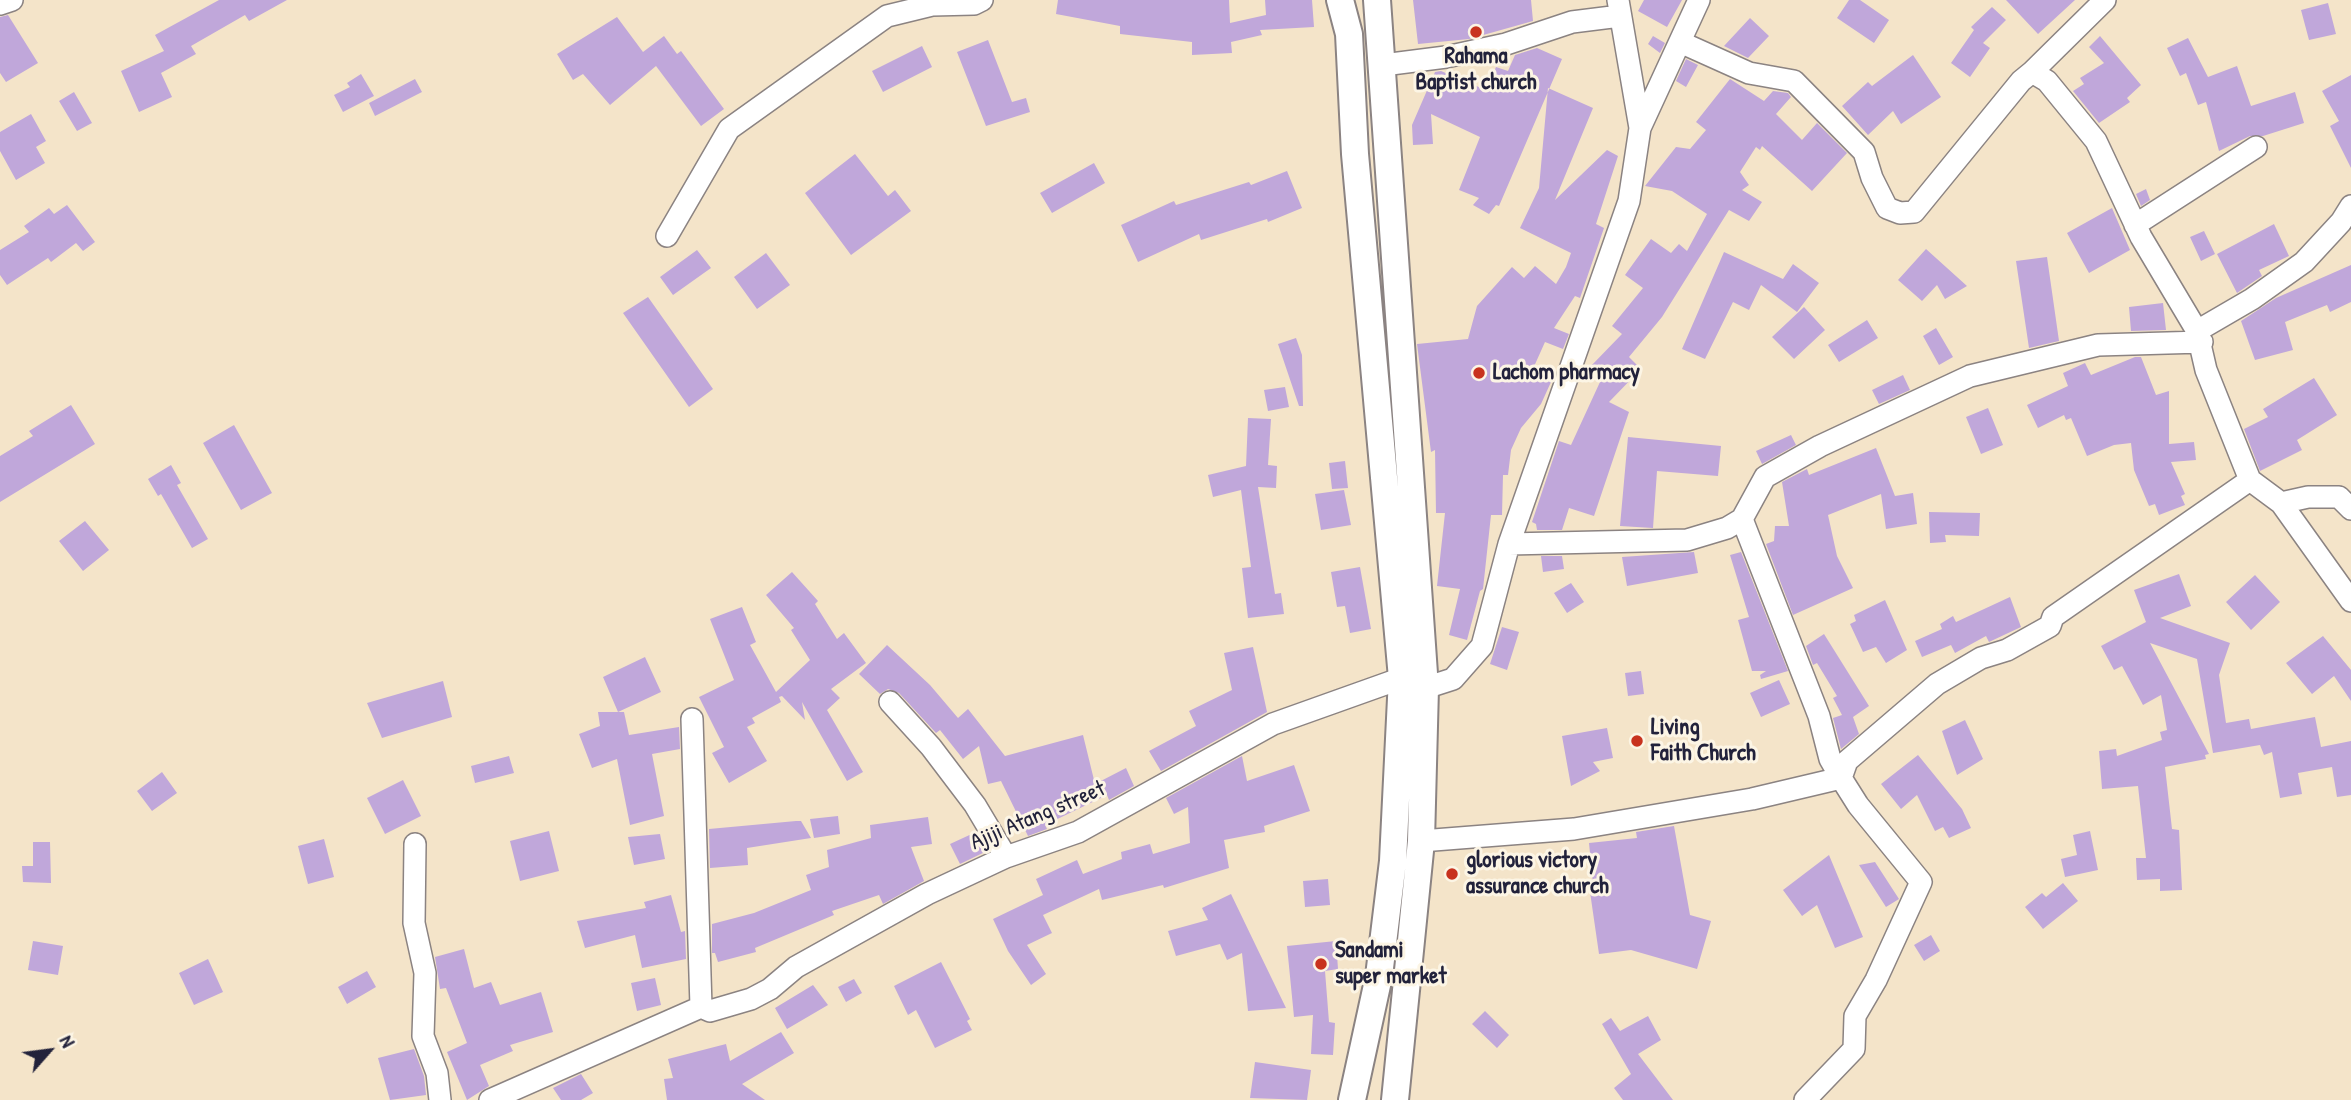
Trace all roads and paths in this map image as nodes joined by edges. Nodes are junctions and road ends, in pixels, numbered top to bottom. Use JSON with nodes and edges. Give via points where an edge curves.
{"nodes":[{"id":1,"x":12,"y":0,"type":"edge"},
{"id":2,"x":982,"y":0,"type":"edge"},
{"id":3,"x":1340,"y":0,"type":"edge"},
{"id":4,"x":1377,"y":0,"type":"edge"},
{"id":5,"x":1699,"y":0,"type":"edge"},
{"id":6,"x":2105,"y":0,"type":"edge"},
{"id":7,"x":0,"y":4,"type":"edge"},
{"id":8,"x":1619,"y":8,"type":"edge"},
{"id":9,"x":1680,"y":42,"type":"junction"},
{"id":10,"x":1383,"y":65,"type":"junction"},
{"id":11,"x":2032,"y":72,"type":"junction"},
{"id":12,"x":1640,"y":128,"type":"junction"},
{"id":13,"x":2256,"y":147,"type":"dead end"},
{"id":14,"x":2351,"y":206,"type":"edge"},
{"id":15,"x":2136,"y":225,"type":"junction"},
{"id":16,"x":667,"y":236,"type":"dead end"},
{"id":17,"x":2200,"y":337,"type":"junction"},
{"id":18,"x":2250,"y":481,"type":"junction"},
{"id":19,"x":2281,"y":503,"type":"junction"},
{"id":20,"x":2351,"y":509,"type":"edge"},
{"id":21,"x":1742,"y":519,"type":"junction"},
{"id":22,"x":1508,"y":544,"type":"junction"},
{"id":23,"x":2351,"y":601,"type":"edge"},
{"id":24,"x":1414,"y":683,"type":"junction"},
{"id":25,"x":890,"y":702,"type":"dead end"},
{"id":26,"x":692,"y":719,"type":"dead end"},
{"id":27,"x":1841,"y":778,"type":"junction"},
{"id":28,"x":1421,"y":841,"type":"junction"},
{"id":29,"x":415,"y":844,"type":"dead end"},
{"id":30,"x":1006,"y":857,"type":"junction"},
{"id":31,"x":701,"y":1006,"type":"junction"},
{"id":32,"x":440,"y":1100,"type":"edge"},
{"id":33,"x":489,"y":1100,"type":"edge"},
{"id":34,"x":1352,"y":1100,"type":"edge"},
{"id":35,"x":1395,"y":1100,"type":"edge"},
{"id":36,"x":1805,"y":1100,"type":"edge"}],
"edges":[{"from":1,"to":7,"type":"street"},
{"from":2,"to":16,"type":"street","via":[[887,16],[729,129]]},
{"from":3,"to":24,"type":"main road","via":[[1349,34],[1355,154]]},
{"from":4,"to":10,"type":"main road"},
{"from":5,"to":9,"type":"street"},
{"from":6,"to":11,"type":"street"},
{"from":8,"to":10,"type":"street","via":[[1506,44]]},
{"from":8,"to":12,"type":"street"},
{"from":9,"to":11,"type":"street","via":[[1749,73],[1794,80],[1864,152],[1887,208],[1900,213],[1914,212]]},
{"from":9,"to":12,"type":"street"},
{"from":10,"to":24,"type":"main road"},
{"from":11,"to":15,"type":"street","via":[[2047,81],[2096,141]]},
{"from":12,"to":22,"type":"street","name":"Ajiji Atang street","via":[[1629,201]]},
{"from":13,"to":15,"type":"street"},
{"from":14,"to":17,"type":"street","via":[[2304,262]]},
{"from":15,"to":17,"type":"street"},
{"from":17,"to":18,"type":"street","via":[[2206,370]]},
{"from":17,"to":21,"type":"street","via":[[2098,345],[1970,376],[1820,446],[1765,477]]},
{"from":18,"to":19,"type":"street"},
{"from":18,"to":27,"type":"street","via":[[2053,617],[2050,626],[1937,684],[1847,761]]},
{"from":19,"to":20,"type":"street","via":[[2339,497]]},
{"from":19,"to":23,"type":"street"},
{"from":21,"to":22,"type":"street","via":[[1687,540]]},
{"from":21,"to":27,"type":"street"},
{"from":22,"to":24,"type":"street","name":"Ajiji Atang street","via":[[1482,646],[1453,679]]},
{"from":24,"to":28,"type":"main road"},
{"from":24,"to":30,"type":"street","name":"Ajiji Atang street","via":[[1273,724],[1078,832]]},
{"from":24,"to":34,"type":"main road","via":[[1379,976]]},
{"from":25,"to":30,"type":"street","via":[[975,804]]},
{"from":26,"to":31,"type":"street"},
{"from":27,"to":28,"type":"street","via":[[1752,799],[1574,829]]},
{"from":27,"to":36,"type":"street","via":[[1921,882],[1876,980],[1854,1016],[1854,1049]]},
{"from":28,"to":35,"type":"main road"},
{"from":29,"to":32,"type":"street","via":[[414,923],[425,973],[423,1037],[437,1073]]},
{"from":30,"to":31,"type":"street","name":"Ajiji Atang street","via":[[927,894],[808,960],[751,999],[710,1011]]},
{"from":31,"to":33,"type":"street","name":"Ajiji Atang street"}]}
